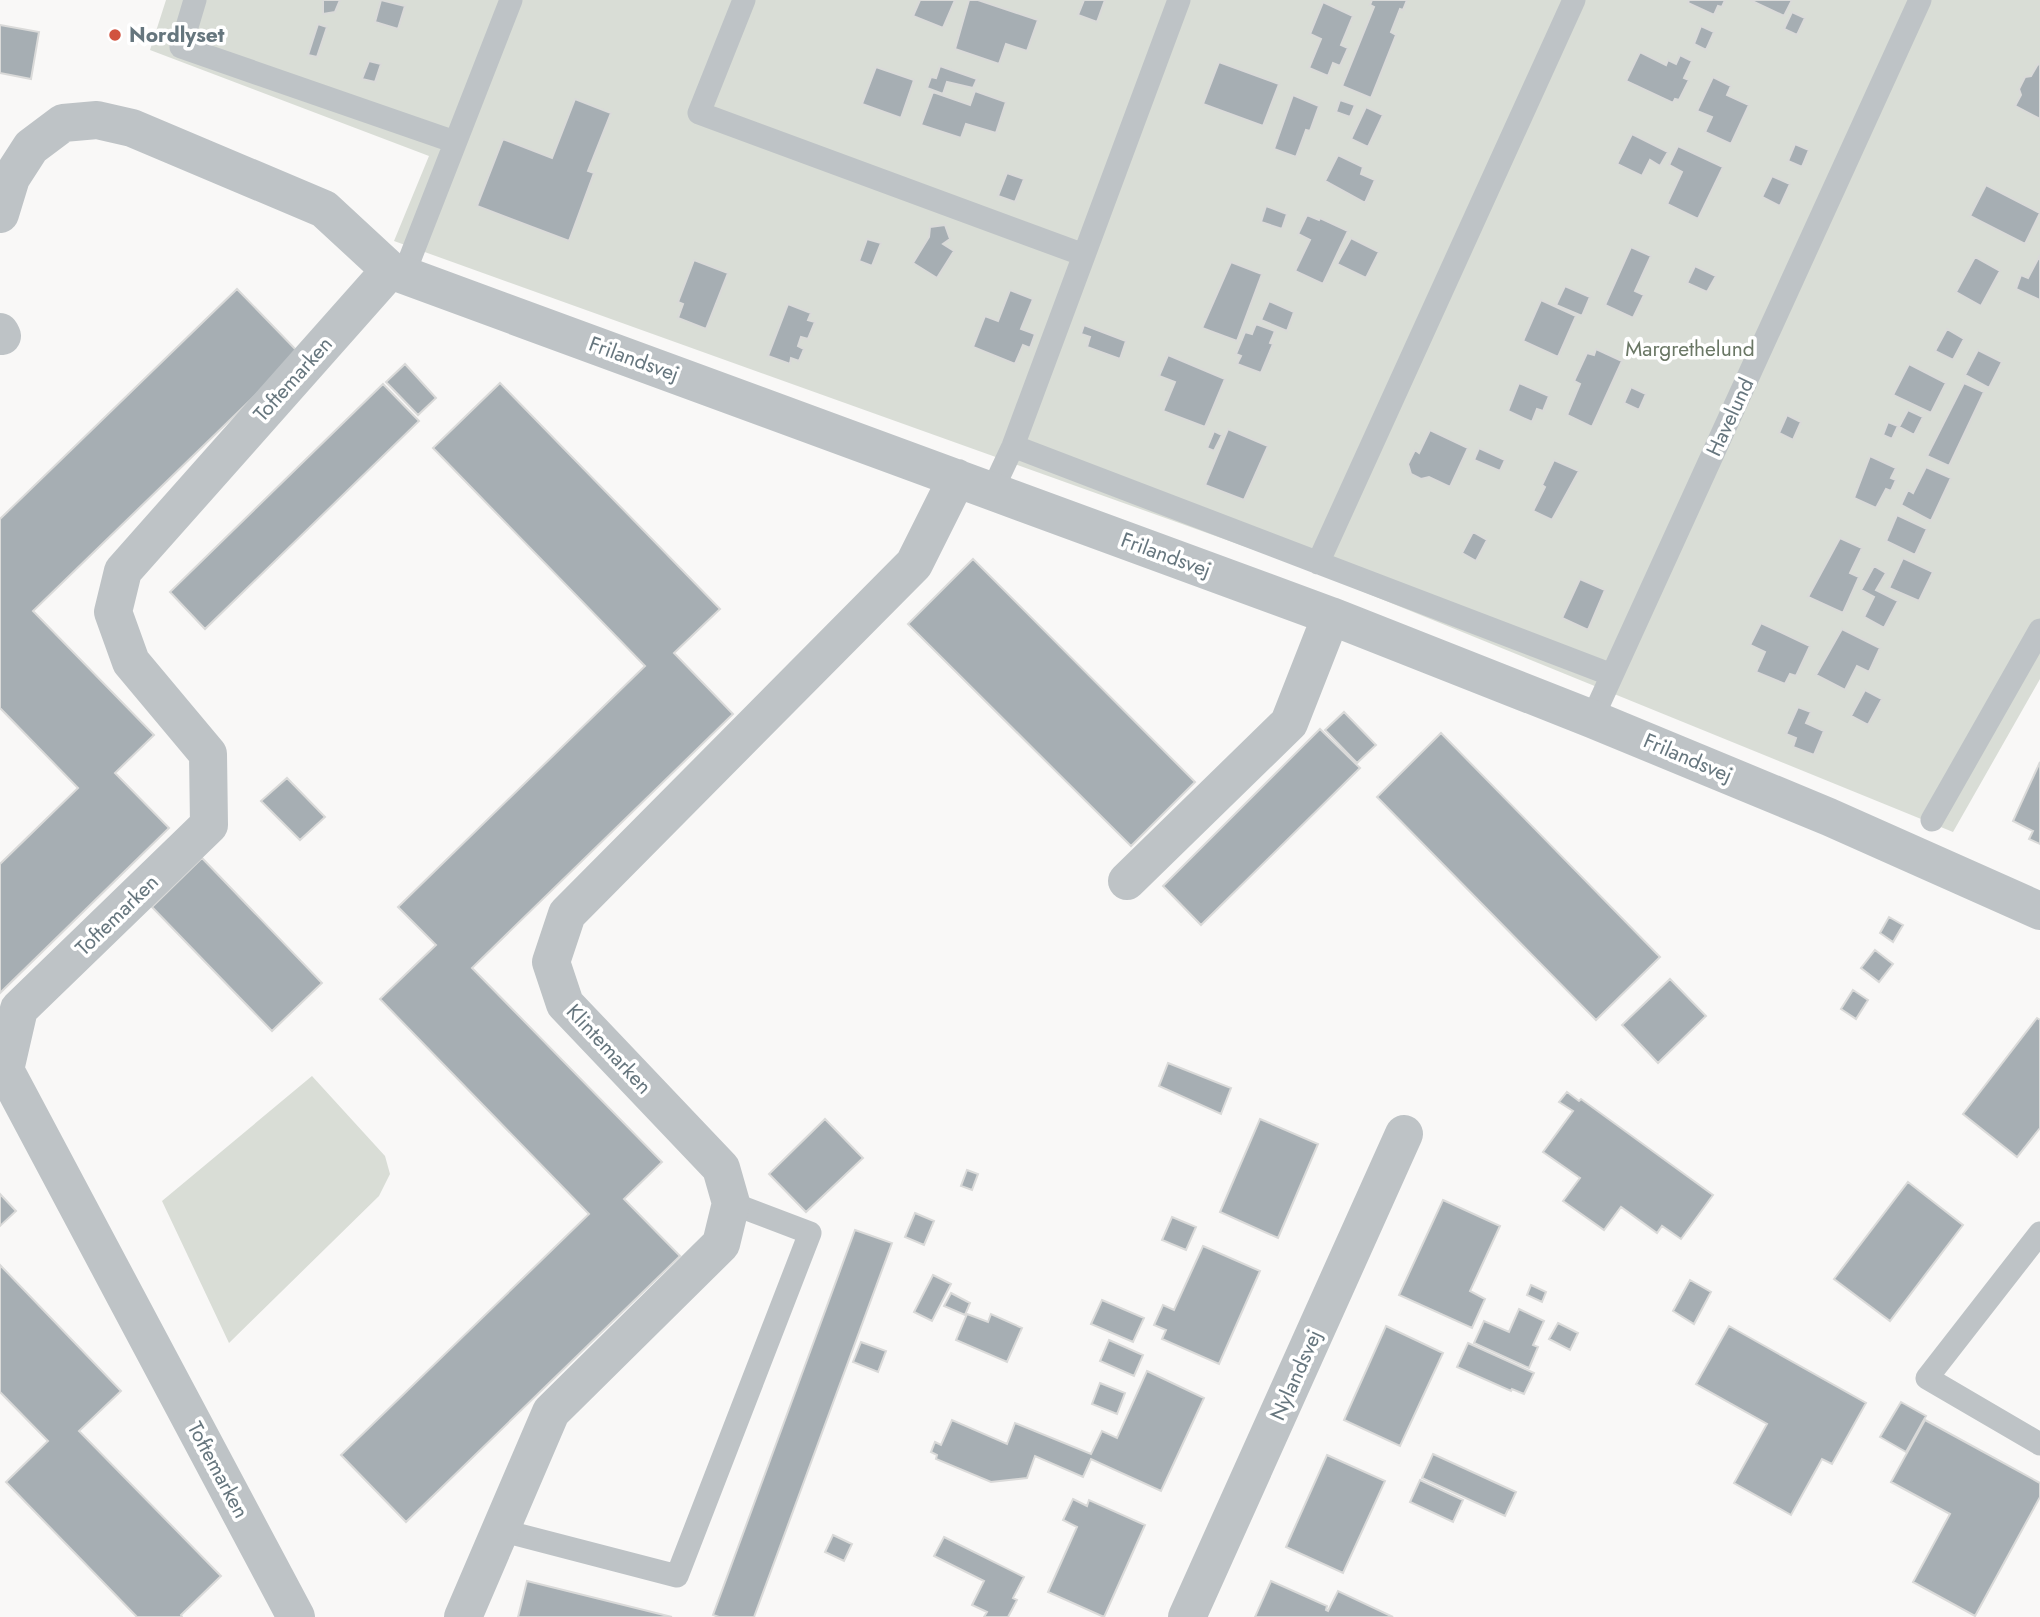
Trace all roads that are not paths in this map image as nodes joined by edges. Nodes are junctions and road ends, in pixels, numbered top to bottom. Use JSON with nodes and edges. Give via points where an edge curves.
{"nodes":[{"id":1,"x":195,"y":0,"type":"edge"},
{"id":2,"x":511,"y":0,"type":"edge"},
{"id":3,"x":744,"y":0,"type":"edge"},
{"id":4,"x":1179,"y":0,"type":"edge"},
{"id":5,"x":1574,"y":0,"type":"edge"},
{"id":6,"x":1920,"y":0,"type":"edge"},
{"id":7,"x":455,"y":142,"type":"junction"},
{"id":8,"x":0,"y":214,"type":"edge"},
{"id":9,"x":1084,"y":255,"type":"junction"},
{"id":10,"x":397,"y":272,"type":"junction"},
{"id":11,"x":1013,"y":446,"type":"junction"},
{"id":12,"x":957,"y":478,"type":"junction"},
{"id":13,"x":992,"y":491,"type":"junction"},
{"id":14,"x":1318,"y":563,"type":"junction"},
{"id":15,"x":1331,"y":617,"type":"junction"},
{"id":16,"x":2040,"y":630,"type":"edge"},
{"id":17,"x":1612,"y":676,"type":"junction"},
{"id":18,"x":1592,"y":719,"type":"junction"},
{"id":19,"x":1932,"y":820,"type":"dead end"},
{"id":20,"x":1127,"y":881,"type":"dead end"},
{"id":21,"x":2040,"y":911,"type":"edge"},
{"id":22,"x":1404,"y":1134,"type":"dead end"},
{"id":23,"x":731,"y":1203,"type":"junction"},
{"id":24,"x":2040,"y":1233,"type":"edge"},
{"id":25,"x":2040,"y":1444,"type":"edge"},
{"id":26,"x":500,"y":1530,"type":"junction"},
{"id":27,"x":296,"y":1617,"type":"edge"},
{"id":28,"x":463,"y":1617,"type":"edge"},
{"id":29,"x":1187,"y":1617,"type":"edge"}],
"edges":[{"from":1,"to":7,"type":"lane","via":[[181,47]]},
{"from":2,"to":7,"type":"lane"},
{"from":3,"to":9,"type":"lane","via":[[699,113]]},
{"from":4,"to":9,"type":"lane"},
{"from":5,"to":14,"type":"lane"},
{"from":6,"to":17,"type":"lane","name":"Havelund"},
{"from":7,"to":10,"type":"lane"},
{"from":8,"to":10,"type":"street","name":"Frilandsvej","via":[[11,178],[31,147],[63,122],[97,120],[132,128],[324,209]]},
{"from":9,"to":11,"type":"lane"},
{"from":10,"to":12,"type":"street","name":"Frilandsvej"},
{"from":10,"to":27,"type":"street","name":"Toftemarken","via":[[123,571],[113,612],[131,662],[208,754],[209,825],[19,1009],[5,1070]]},
{"from":11,"to":13,"type":"lane"},
{"from":11,"to":14,"type":"lane"},
{"from":12,"to":13,"type":"street","name":"Frilandsvej"},
{"from":12,"to":23,"type":"street","name":"Klintemarken","via":[[914,564],[567,914],[551,962],[565,1004],[722,1168]]},
{"from":13,"to":15,"type":"street","name":"Frilandsvej"},
{"from":14,"to":17,"type":"lane"},
{"from":15,"to":18,"type":"street","name":"Frilandsvej"},
{"from":15,"to":20,"type":"street","via":[[1289,723]]},
{"from":16,"to":19,"type":"lane"},
{"from":17,"to":18,"type":"lane","name":"Havelund"},
{"from":18,"to":21,"type":"street","name":"Frilandsvej"},
{"from":22,"to":29,"type":"street","name":"Nylandsvej"},
{"from":23,"to":26,"type":"street","name":"Klintemarken","via":[[721,1244],[551,1412]]},
{"from":23,"to":26,"type":"lane","via":[[810,1233],[677,1576]]},
{"from":24,"to":25,"type":"lane","via":[[1927,1378]]},
{"from":26,"to":28,"type":"street","name":"Klintemarken"}]}
